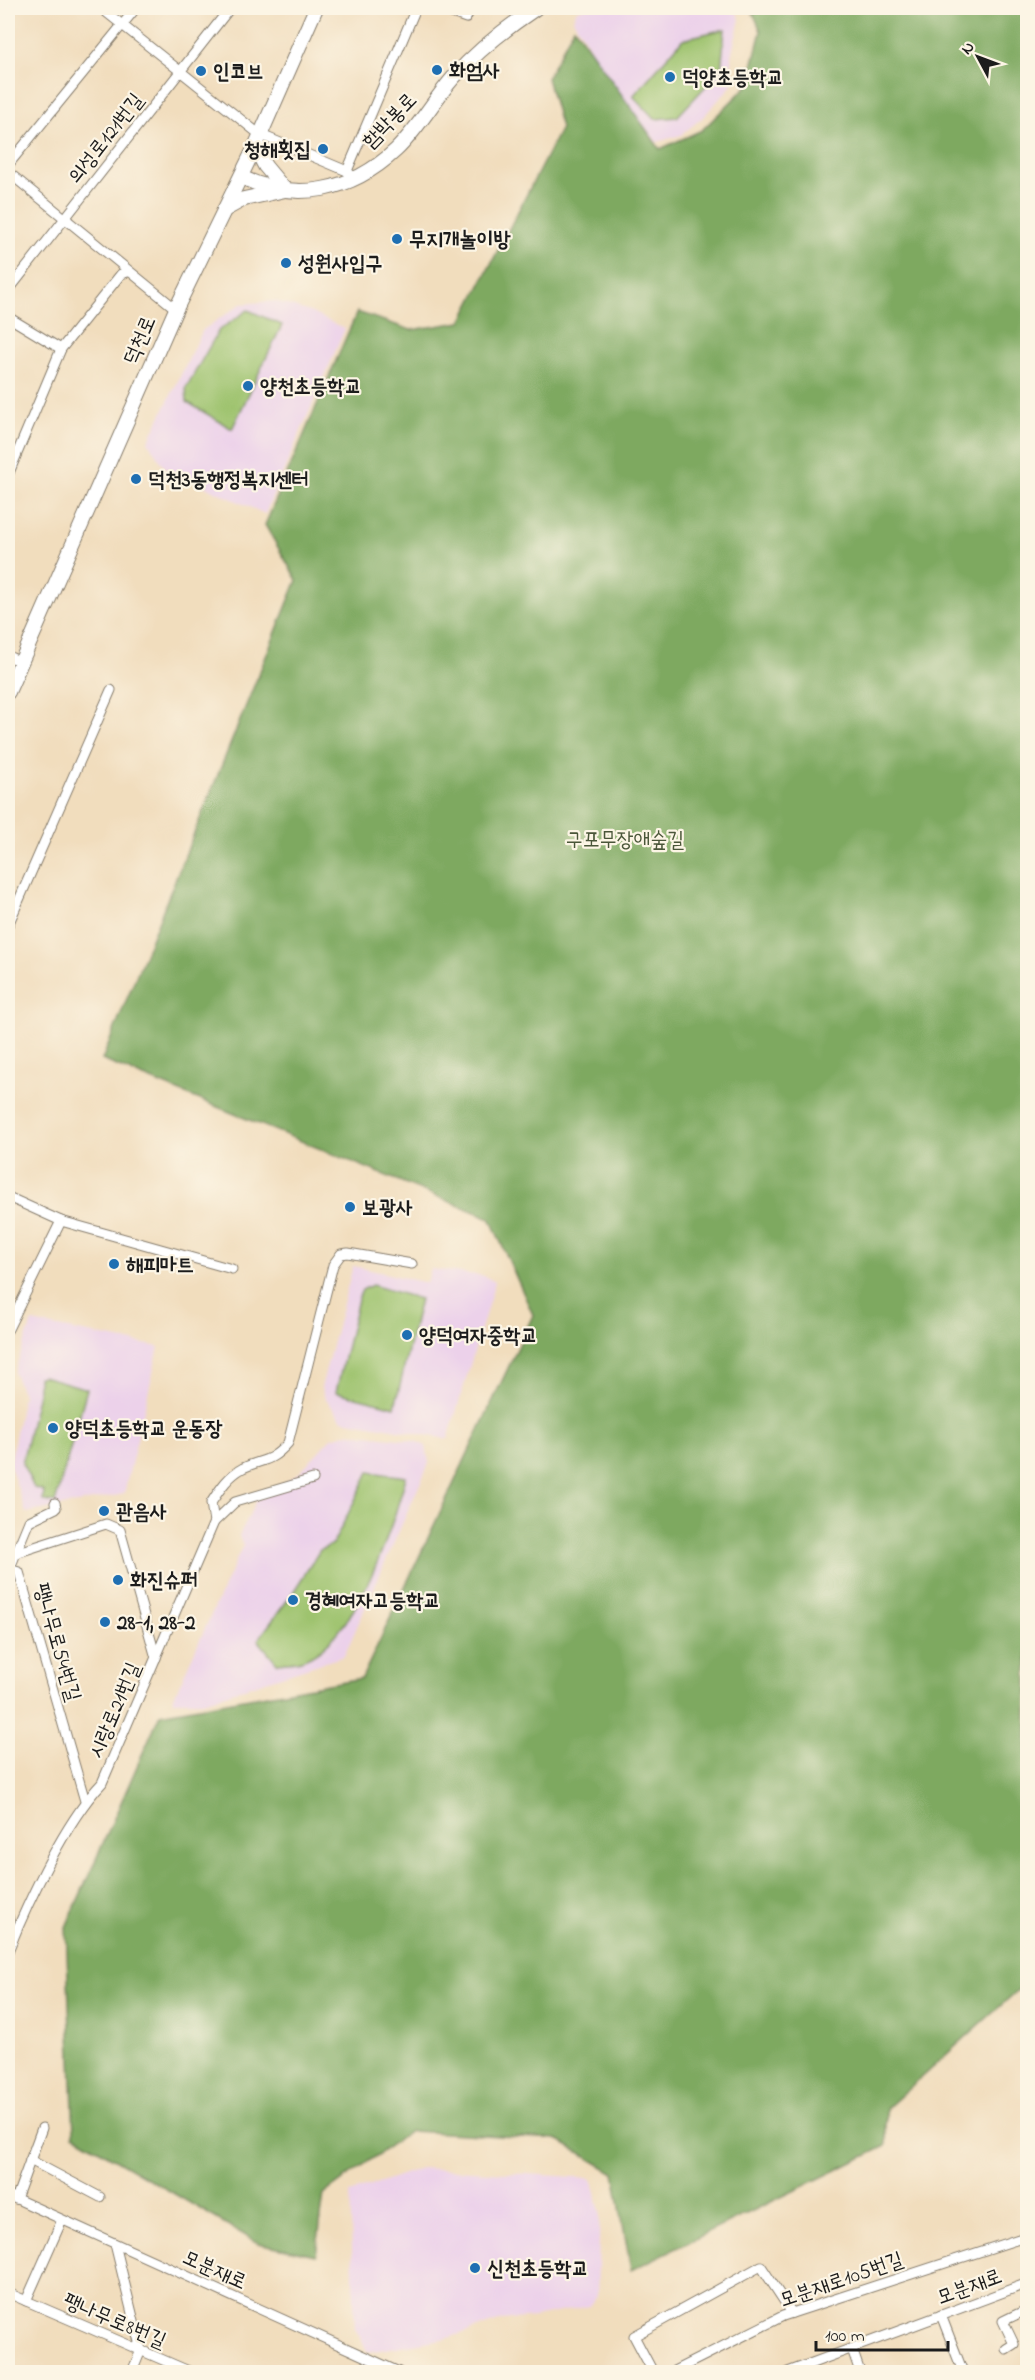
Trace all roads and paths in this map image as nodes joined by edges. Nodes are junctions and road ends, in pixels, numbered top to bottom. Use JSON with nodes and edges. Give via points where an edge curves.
{"nodes":[{"id":1,"x":101,"y":8,"type":"edge"},
{"id":2,"x":136,"y":8,"type":"edge"},
{"id":3,"x":230,"y":8,"type":"edge"},
{"id":4,"x":316,"y":8,"type":"edge"},
{"id":5,"x":417,"y":8,"type":"edge"},
{"id":6,"x":438,"y":8,"type":"edge"},
{"id":7,"x":471,"y":8,"type":"edge"},
{"id":8,"x":536,"y":8,"type":"edge"},
{"id":9,"x":123,"y":24,"type":"junction"},
{"id":10,"x":182,"y":70,"type":"junction"},
{"id":11,"x":257,"y":140,"type":"junction"},
{"id":12,"x":8,"y":165,"type":"edge"},
{"id":13,"x":8,"y":172,"type":"edge"},
{"id":14,"x":350,"y":174,"type":"junction"},
{"id":15,"x":241,"y":177,"type":"junction"},
{"id":16,"x":285,"y":190,"type":"junction"},
{"id":17,"x":224,"y":210,"type":"junction"},
{"id":18,"x":64,"y":219,"type":"junction"},
{"id":19,"x":128,"y":272,"type":"junction"},
{"id":20,"x":8,"y":291,"type":"edge"},
{"id":21,"x":176,"y":309,"type":"junction"},
{"id":22,"x":8,"y":317,"type":"edge"},
{"id":23,"x":62,"y":349,"type":"junction"},
{"id":24,"x":8,"y":475,"type":"edge"},
{"id":25,"x":8,"y":656,"type":"edge"},
{"id":26,"x":21,"y":662,"type":"junction"},
{"id":27,"x":111,"y":690,"type":"dead end"},
{"id":28,"x":8,"y":692,"type":"edge"},
{"id":29,"x":8,"y":925,"type":"edge"},
{"id":30,"x":8,"y":1197,"type":"edge"},
{"id":31,"x":61,"y":1221,"type":"junction"},
{"id":32,"x":412,"y":1264,"type":"dead end"},
{"id":33,"x":232,"y":1269,"type":"dead end"},
{"id":34,"x":8,"y":1326,"type":"edge"},
{"id":35,"x":313,"y":1479,"type":"dead end"},
{"id":36,"x":55,"y":1503,"type":"dead end"},
{"id":37,"x":214,"y":1522,"type":"junction"},
{"id":38,"x":8,"y":1569,"type":"edge"},
{"id":39,"x":156,"y":1658,"type":"junction"},
{"id":40,"x":85,"y":1800,"type":"junction"},
{"id":41,"x":8,"y":1916,"type":"edge"},
{"id":42,"x":13,"y":1939,"type":"junction"},
{"id":43,"x":8,"y":1951,"type":"edge"},
{"id":44,"x":42,"y":2128,"type":"dead end"},
{"id":45,"x":30,"y":2160,"type":"junction"},
{"id":46,"x":12,"y":2197,"type":"edge"},
{"id":47,"x":100,"y":2197,"type":"dead end"},
{"id":48,"x":62,"y":2220,"type":"junction"},
{"id":49,"x":1028,"y":2236,"type":"edge"},
{"id":50,"x":116,"y":2244,"type":"junction"},
{"id":51,"x":1027,"y":2285,"type":"edge"},
{"id":52,"x":8,"y":2293,"type":"edge"},
{"id":53,"x":26,"y":2301,"type":"junction"},
{"id":54,"x":1028,"y":2309,"type":"edge"},
{"id":55,"x":792,"y":2313,"type":"junction"},
{"id":56,"x":941,"y":2315,"type":"junction"},
{"id":57,"x":852,"y":2349,"type":"junction"},
{"id":58,"x":1006,"y":2349,"type":"dead end"},
{"id":59,"x":141,"y":2350,"type":"junction"},
{"id":60,"x":389,"y":2370,"type":"edge"},
{"id":61,"x":132,"y":2373,"type":"edge"},
{"id":62,"x":191,"y":2373,"type":"edge"},
{"id":63,"x":399,"y":2373,"type":"edge"},
{"id":64,"x":653,"y":2373,"type":"edge"},
{"id":65,"x":672,"y":2373,"type":"edge"},
{"id":66,"x":788,"y":2373,"type":"edge"},
{"id":67,"x":860,"y":2373,"type":"edge"},
{"id":68,"x":963,"y":2373,"type":"edge"}],
"edges":[{"from":1,"to":9,"type":"street"},
{"from":2,"to":9,"type":"street"},
{"from":3,"to":10,"type":"street","name":"의성로121번길"},
{"from":4,"to":11,"type":"main road","name":"덕천로"},
{"from":5,"to":14,"type":"street"},
{"from":6,"to":7,"type":"street","via":[[466,18]]},
{"from":8,"to":14,"type":"main road","name":"함박봉로","via":[[473,57],[396,150]]},
{"from":9,"to":10,"type":"street"},
{"from":9,"to":12,"type":"street"},
{"from":10,"to":11,"type":"street"},
{"from":10,"to":18,"type":"street","name":"의성로121번길"},
{"from":11,"to":14,"type":"street"},
{"from":11,"to":15,"type":"main road","name":"덕천로"},
{"from":11,"to":16,"type":"main road","via":[[265,166]]},
{"from":13,"to":18,"type":"street"},
{"from":14,"to":16,"type":"main road","name":"함박봉로","via":[[321,190]]},
{"from":15,"to":16,"type":"main road","name":"함박봉로"},
{"from":15,"to":17,"type":"main road","name":"덕천로"},
{"from":16,"to":17,"type":"main road","via":[[244,199]]},
{"from":17,"to":21,"type":"main road","name":"덕천로"},
{"from":18,"to":19,"type":"street"},
{"from":18,"to":20,"type":"street","name":"의성로121번길"},
{"from":19,"to":21,"type":"street"},
{"from":19,"to":23,"type":"street","via":[[120,274]]},
{"from":21,"to":26,"type":"main road","name":"덕천로"},
{"from":22,"to":23,"type":"street"},
{"from":23,"to":24,"type":"street"},
{"from":25,"to":26,"type":"street"},
{"from":26,"to":28,"type":"main road","name":"덕천로"},
{"from":27,"to":29,"type":"street"},
{"from":30,"to":31,"type":"street"},
{"from":31,"to":33,"type":"street"},
{"from":31,"to":34,"type":"street"},
{"from":32,"to":37,"type":"street","name":"시랑로21번길","via":[[341,1254],[333,1265],[288,1443],[274,1458],[243,1468],[223,1483],[211,1503]]},
{"from":35,"to":37,"type":"street","via":[[235,1502]]},
{"from":36,"to":38,"type":"street","via":[[56,1508],[29,1521]]},
{"from":37,"to":39,"type":"street","name":"시랑로21번길"},
{"from":38,"to":39,"type":"street","via":[[16,1553],[106,1524],[120,1530]]},
{"from":38,"to":40,"type":"street","name":"팽나무로54번길","via":[[19,1572]]},
{"from":39,"to":40,"type":"street","name":"시랑로21번길","via":[[102,1783]]},
{"from":40,"to":42,"type":"street","name":"시랑로21번길"},
{"from":41,"to":42,"type":"street"},
{"from":42,"to":43,"type":"street","name":"시랑로21번길"},
{"from":44,"to":45,"type":"street","name":"모분재로"},
{"from":45,"to":46,"type":"street","name":"모분재로"},
{"from":45,"to":47,"type":"street"},
{"from":46,"to":48,"type":"street","name":"모분재로"},
{"from":48,"to":50,"type":"street","name":"모분재로"},
{"from":48,"to":53,"type":"street"},
{"from":49,"to":55,"type":"street","name":"모분재로105번길"},
{"from":50,"to":59,"type":"street"},
{"from":50,"to":60,"type":"street","name":"모분재로"},
{"from":51,"to":56,"type":"street","name":"모분재로"},
{"from":52,"to":53,"type":"street","name":"팽나무로8번길"},
{"from":53,"to":59,"type":"street","name":"팽나무로8번길"},
{"from":54,"to":58,"type":"street","via":[[1003,2321],[1014,2344]]},
{"from":55,"to":64,"type":"street","via":[[761,2266],[634,2336]]},
{"from":55,"to":65,"type":"street","name":"모분재로105번길"},
{"from":56,"to":57,"type":"street","name":"모분재로"},
{"from":56,"to":68,"type":"street"},
{"from":57,"to":66,"type":"street","name":"모분재로"},
{"from":57,"to":67,"type":"street"},
{"from":59,"to":61,"type":"street"},
{"from":59,"to":62,"type":"street","name":"팽나무로8번길"},
{"from":60,"to":63,"type":"street","name":"모분재로"}]}
